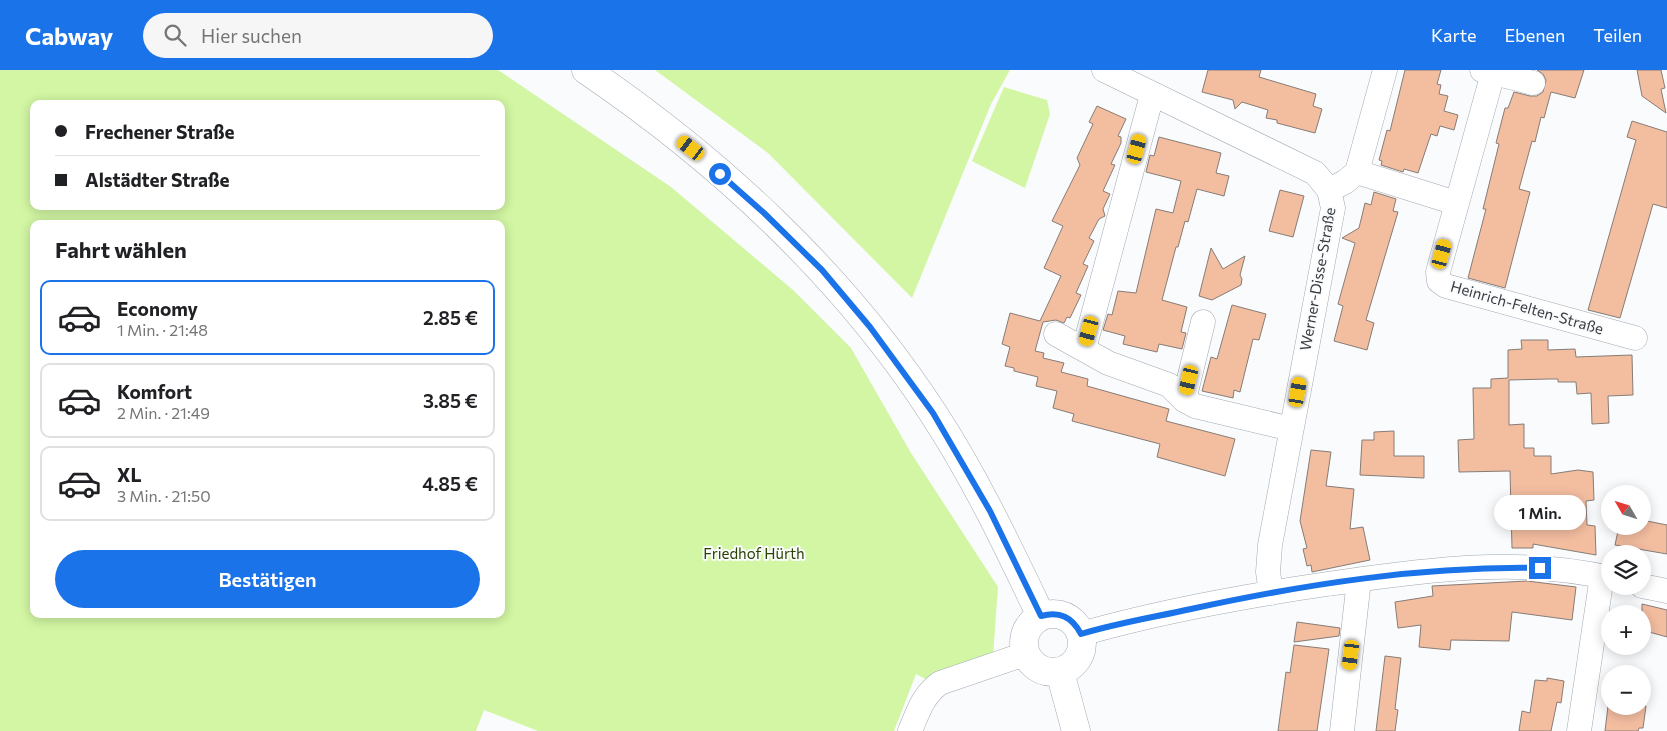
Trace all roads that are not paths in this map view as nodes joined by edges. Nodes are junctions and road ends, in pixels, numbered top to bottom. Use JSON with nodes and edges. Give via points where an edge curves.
{"nodes":[{"id":1,"x":586,"y":70,"type":"edge"},
{"id":2,"x":1104,"y":70,"type":"edge"},
{"id":3,"x":1385,"y":70,"type":"edge"},
{"id":4,"x":1488,"y":71,"type":"edge"},
{"id":5,"x":1533,"y":83,"type":"dead end"},
{"id":6,"x":1152,"y":95,"type":"junction"},
{"id":7,"x":1357,"y":172,"type":"junction"},
{"id":8,"x":1329,"y":190,"type":"junction"},
{"id":9,"x":1456,"y":203,"type":"junction"},
{"id":10,"x":1202,"y":322,"type":"dead end"},
{"id":11,"x":1056,"y":334,"type":"dead end"},
{"id":12,"x":1635,"y":338,"type":"dead end"},
{"id":13,"x":1084,"y":349,"type":"junction"},
{"id":14,"x":1184,"y":400,"type":"junction"},
{"id":15,"x":1291,"y":429,"type":"junction"},
{"id":16,"x":1601,"y":576,"type":"edge"},
{"id":17,"x":1360,"y":580,"type":"junction"},
{"id":18,"x":1651,"y":588,"type":"edge"},
{"id":19,"x":1667,"y":592,"type":"edge"},
{"id":20,"x":1270,"y":593,"type":"junction"},
{"id":21,"x":1603,"y":595,"type":"edge"},
{"id":22,"x":1041,"y":616,"type":"junction"},
{"id":23,"x":1081,"y":634,"type":"junction"},
{"id":24,"x":1025,"y":654,"type":"junction"},
{"id":25,"x":1060,"y":672,"type":"junction"},
{"id":26,"x":910,"y":731,"type":"edge"},
{"id":27,"x":1076,"y":731,"type":"edge"},
{"id":28,"x":1342,"y":731,"type":"edge"},
{"id":29,"x":1579,"y":731,"type":"edge"}],
"edges":[{"from":1,"to":22,"type":"main road","via":[[691,148],[764,213],[822,270],[864,320],[933,413],[990,511]]},
{"from":2,"to":6,"type":"street","name":"Werner-Disse-Straße"},
{"from":3,"to":7,"type":"street"},
{"from":4,"to":5,"type":"street","name":"Heinrich-Felten-Straße"},
{"from":4,"to":9,"type":"street","name":"Heinrich-Felten-Straße"},
{"from":6,"to":8,"type":"street","name":"Werner-Disse-Straße","via":[[1315,173]]},
{"from":6,"to":13,"type":"street"},
{"from":7,"to":8,"type":"street"},
{"from":7,"to":9,"type":"street"},
{"from":8,"to":15,"type":"street","name":"Werner-Disse-Straße","via":[[1333,208]]},
{"from":9,"to":12,"type":"street","name":"Heinrich-Felten-Straße","via":[[1438,272],[1439,281],[1446,286]]},
{"from":10,"to":14,"type":"street"},
{"from":11,"to":13,"type":"street"},
{"from":13,"to":14,"type":"street","via":[[1168,385]]},
{"from":14,"to":15,"type":"street","via":[[1195,406]]},
{"from":15,"to":20,"type":"street","name":"Werner-Disse-Straße","via":[[1270,545]]},
{"from":16,"to":17,"type":"street","via":[[1540,568],[1491,567]]},
{"from":17,"to":20,"type":"street"},
{"from":17,"to":28,"type":"street"},
{"from":18,"to":19,"type":"street"},
{"from":20,"to":23,"type":"street"},
{"from":21,"to":29,"type":"street"},
{"from":22,"to":23,"type":"main road","via":[[1051,614],[1069,619]]},
{"from":22,"to":24,"type":"main road","via":[[1026,631],[1023,642]]},
{"from":23,"to":25,"type":"main road","via":[[1076,662]]},
{"from":24,"to":25,"type":"main road","via":[[1035,667],[1051,673]]},
{"from":24,"to":26,"type":"street","via":[[940,683],[923,700]]},
{"from":25,"to":27,"type":"main road"}]}
